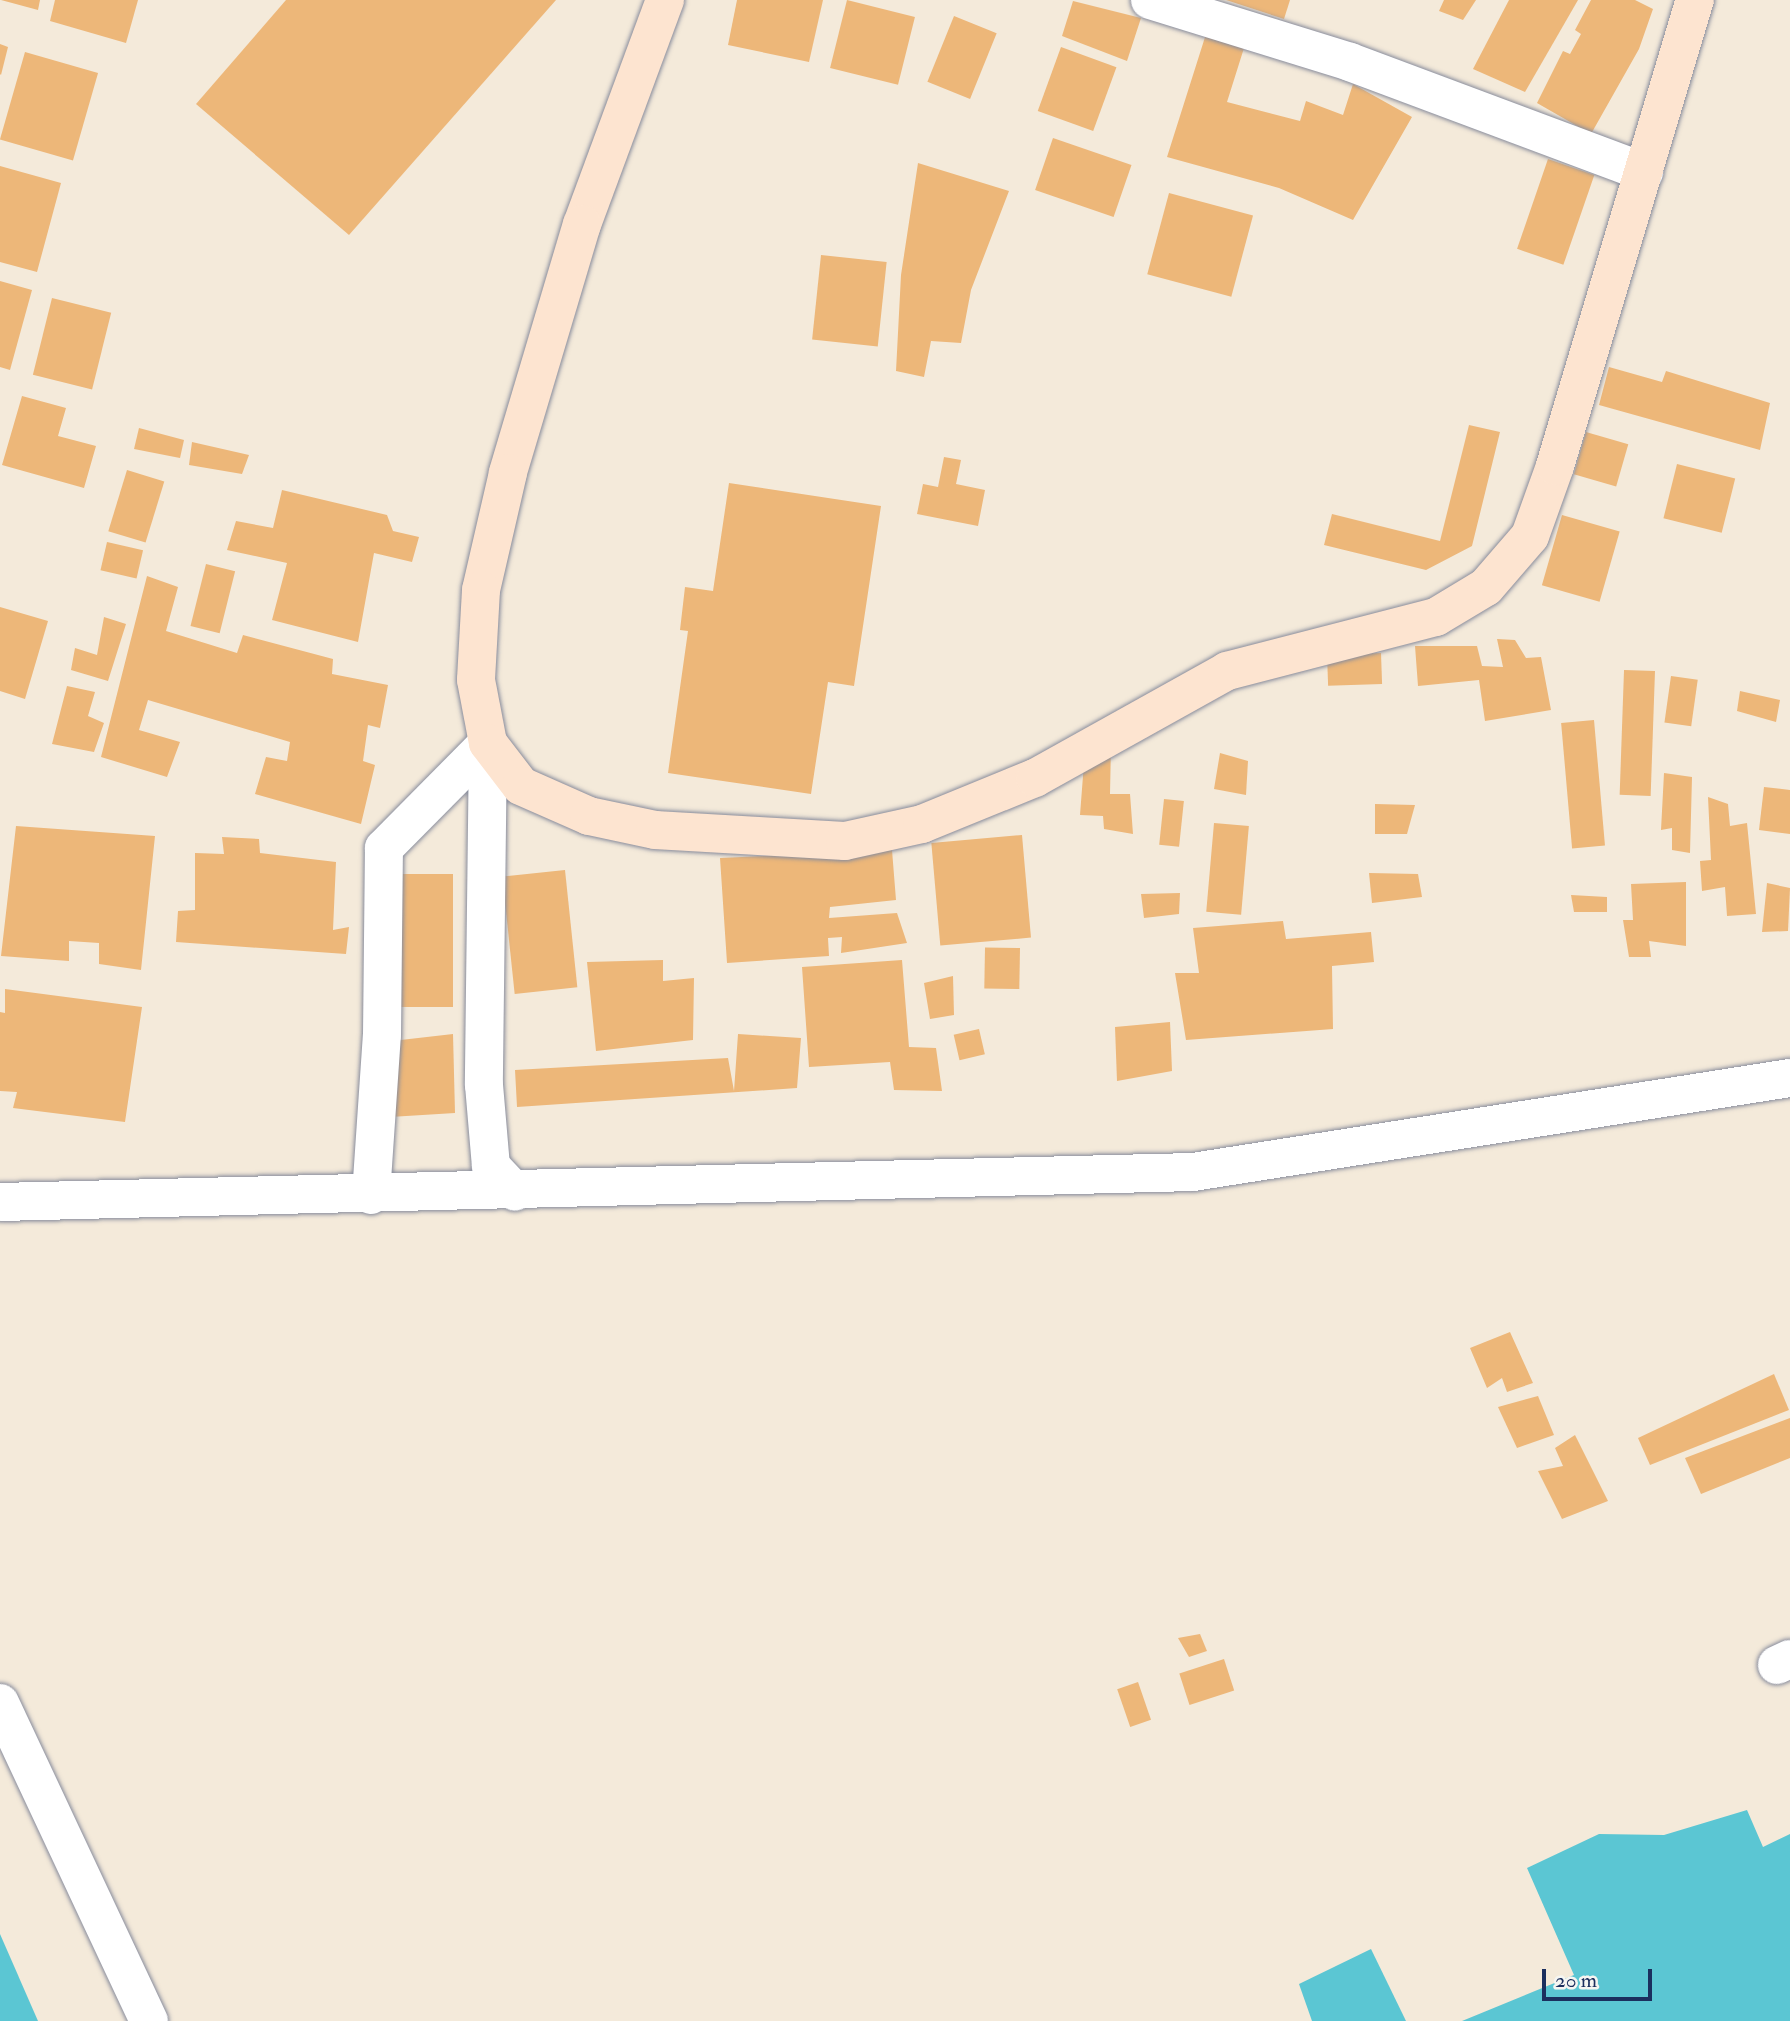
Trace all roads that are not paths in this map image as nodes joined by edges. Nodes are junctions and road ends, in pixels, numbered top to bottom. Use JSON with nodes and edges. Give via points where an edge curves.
{"nodes":[{"id":1,"x":665,"y":0,"type":"edge"},
{"id":2,"x":1150,"y":0,"type":"edge"},
{"id":3,"x":1695,"y":0,"type":"edge"},
{"id":4,"x":1644,"y":172,"type":"junction"},
{"id":5,"x":488,"y":743,"type":"junction"},
{"id":6,"x":1790,"y":1078,"type":"edge"},
{"id":7,"x":515,"y":1192,"type":"junction"},
{"id":8,"x":371,"y":1195,"type":"junction"},
{"id":9,"x":0,"y":1202,"type":"edge"},
{"id":10,"x":0,"y":1703,"type":"edge"},
{"id":11,"x":149,"y":2021,"type":"edge"}],
"edges":[{"from":1,"to":5,"type":"main road","via":[[582,224],[508,473],[481,590],[476,680]]},
{"from":2,"to":4,"type":"street","via":[[1350,62]]},
{"from":3,"to":4,"type":"main road"},
{"from":4,"to":5,"type":"main road","via":[[1530,536],[1486,587],[1436,617],[1227,671],[1035,778],[922,824],[845,841],[655,830],[589,816],[521,786]]},
{"from":5,"to":7,"type":"street","via":[[484,1085],[491,1166]]},
{"from":5,"to":8,"type":"street","via":[[384,848],[382,1035]]},
{"from":6,"to":7,"type":"street","via":[[1193,1172]]},
{"from":7,"to":8,"type":"street"},
{"from":8,"to":9,"type":"street"},
{"from":10,"to":11,"type":"street"}]}
